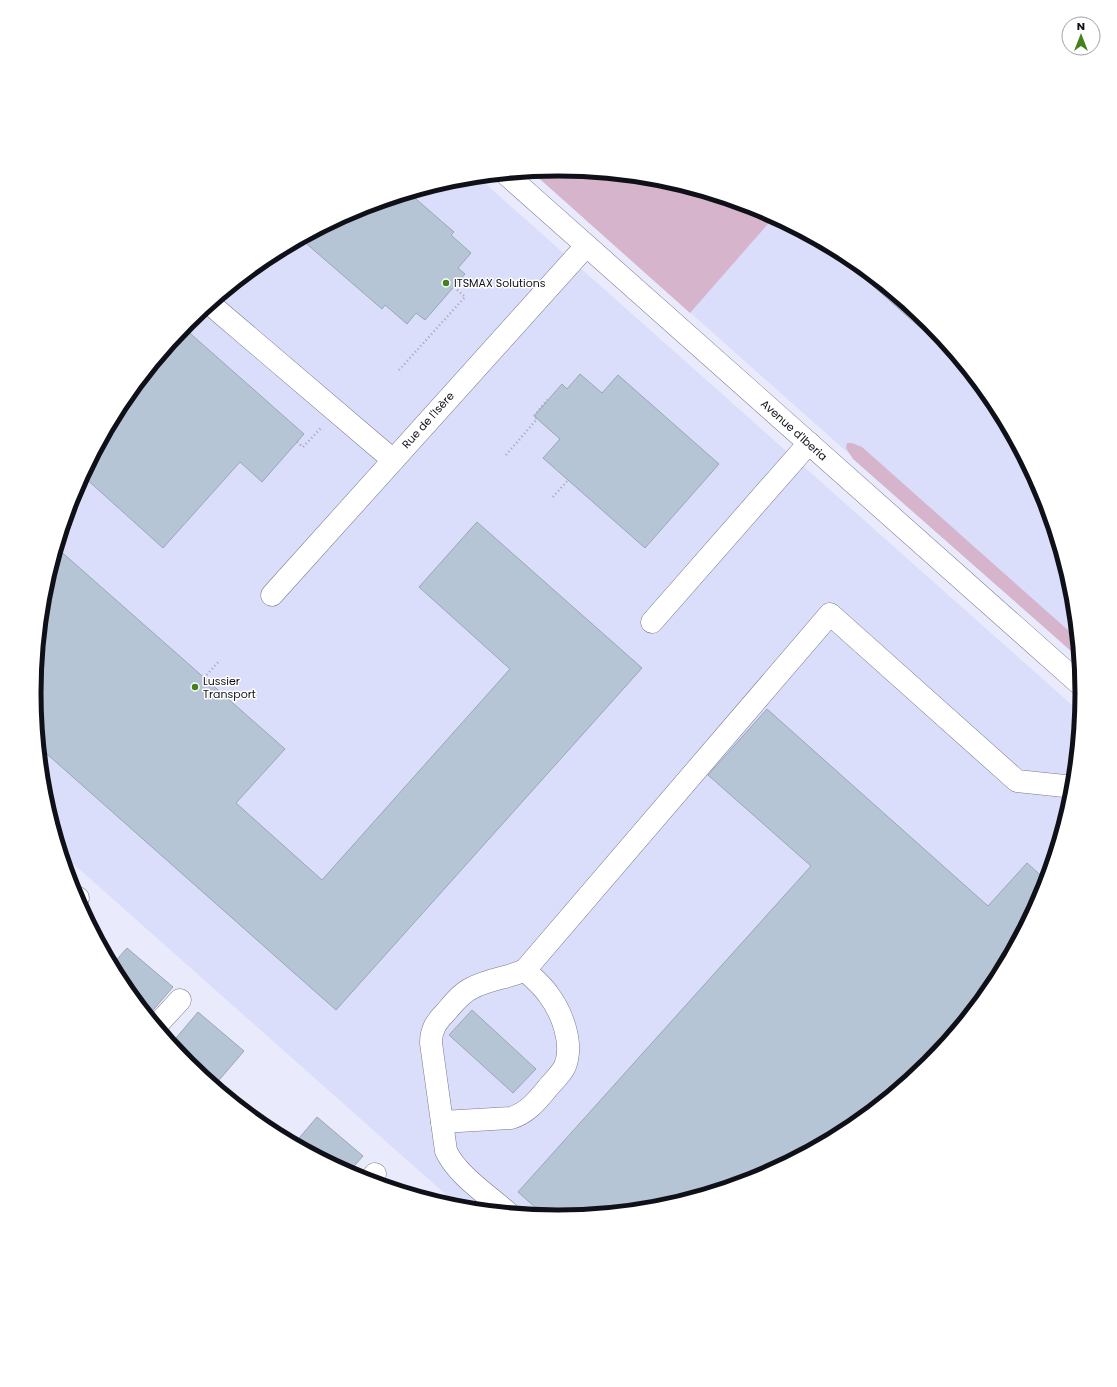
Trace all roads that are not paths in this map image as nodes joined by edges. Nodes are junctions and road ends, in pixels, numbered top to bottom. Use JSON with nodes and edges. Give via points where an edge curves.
{"nodes":[{"id":1,"x":511,"y":178,"type":"edge"},
{"id":2,"x":586,"y":246,"type":"junction"},
{"id":3,"x":214,"y":307,"type":"edge"},
{"id":4,"x":809,"y":444,"type":"junction"},
{"id":5,"x":393,"y":460,"type":"junction"},
{"id":6,"x":272,"y":595,"type":"dead end"},
{"id":7,"x":652,"y":622,"type":"dead end"},
{"id":8,"x":1076,"y":680,"type":"edge"},
{"id":9,"x":1067,"y":786,"type":"edge"},
{"id":10,"x":525,"y":970,"type":"junction"},
{"id":11,"x":180,"y":1000,"type":"dead end"},
{"id":12,"x":159,"y":1023,"type":"edge"},
{"id":13,"x":442,"y":1122,"type":"junction"},
{"id":14,"x":503,"y":1208,"type":"edge"}],
"edges":[{"from":1,"to":2,"type":"street","name":"Avenue d'Iberia"},
{"from":2,"to":4,"type":"street","name":"Avenue d'Iberia"},
{"from":2,"to":5,"type":"street","name":"Rue de l'Isère"},
{"from":3,"to":5,"type":"street"},
{"from":4,"to":7,"type":"street"},
{"from":4,"to":8,"type":"street","name":"Avenue d'Iberia"},
{"from":5,"to":6,"type":"street","name":"Rue de l'Isère"},
{"from":9,"to":10,"type":"street","via":[[1017,781],[830,614]]},
{"from":10,"to":13,"type":"street","via":[[471,988],[462,994],[434,1027],[431,1043]]},
{"from":10,"to":13,"type":"street","via":[[549,994],[560,1016],[568,1042],[568,1055],[564,1067],[531,1107],[520,1115],[511,1118]]},
{"from":11,"to":12,"type":"street"},
{"from":13,"to":14,"type":"street","via":[[446,1151],[450,1160]]}]}
